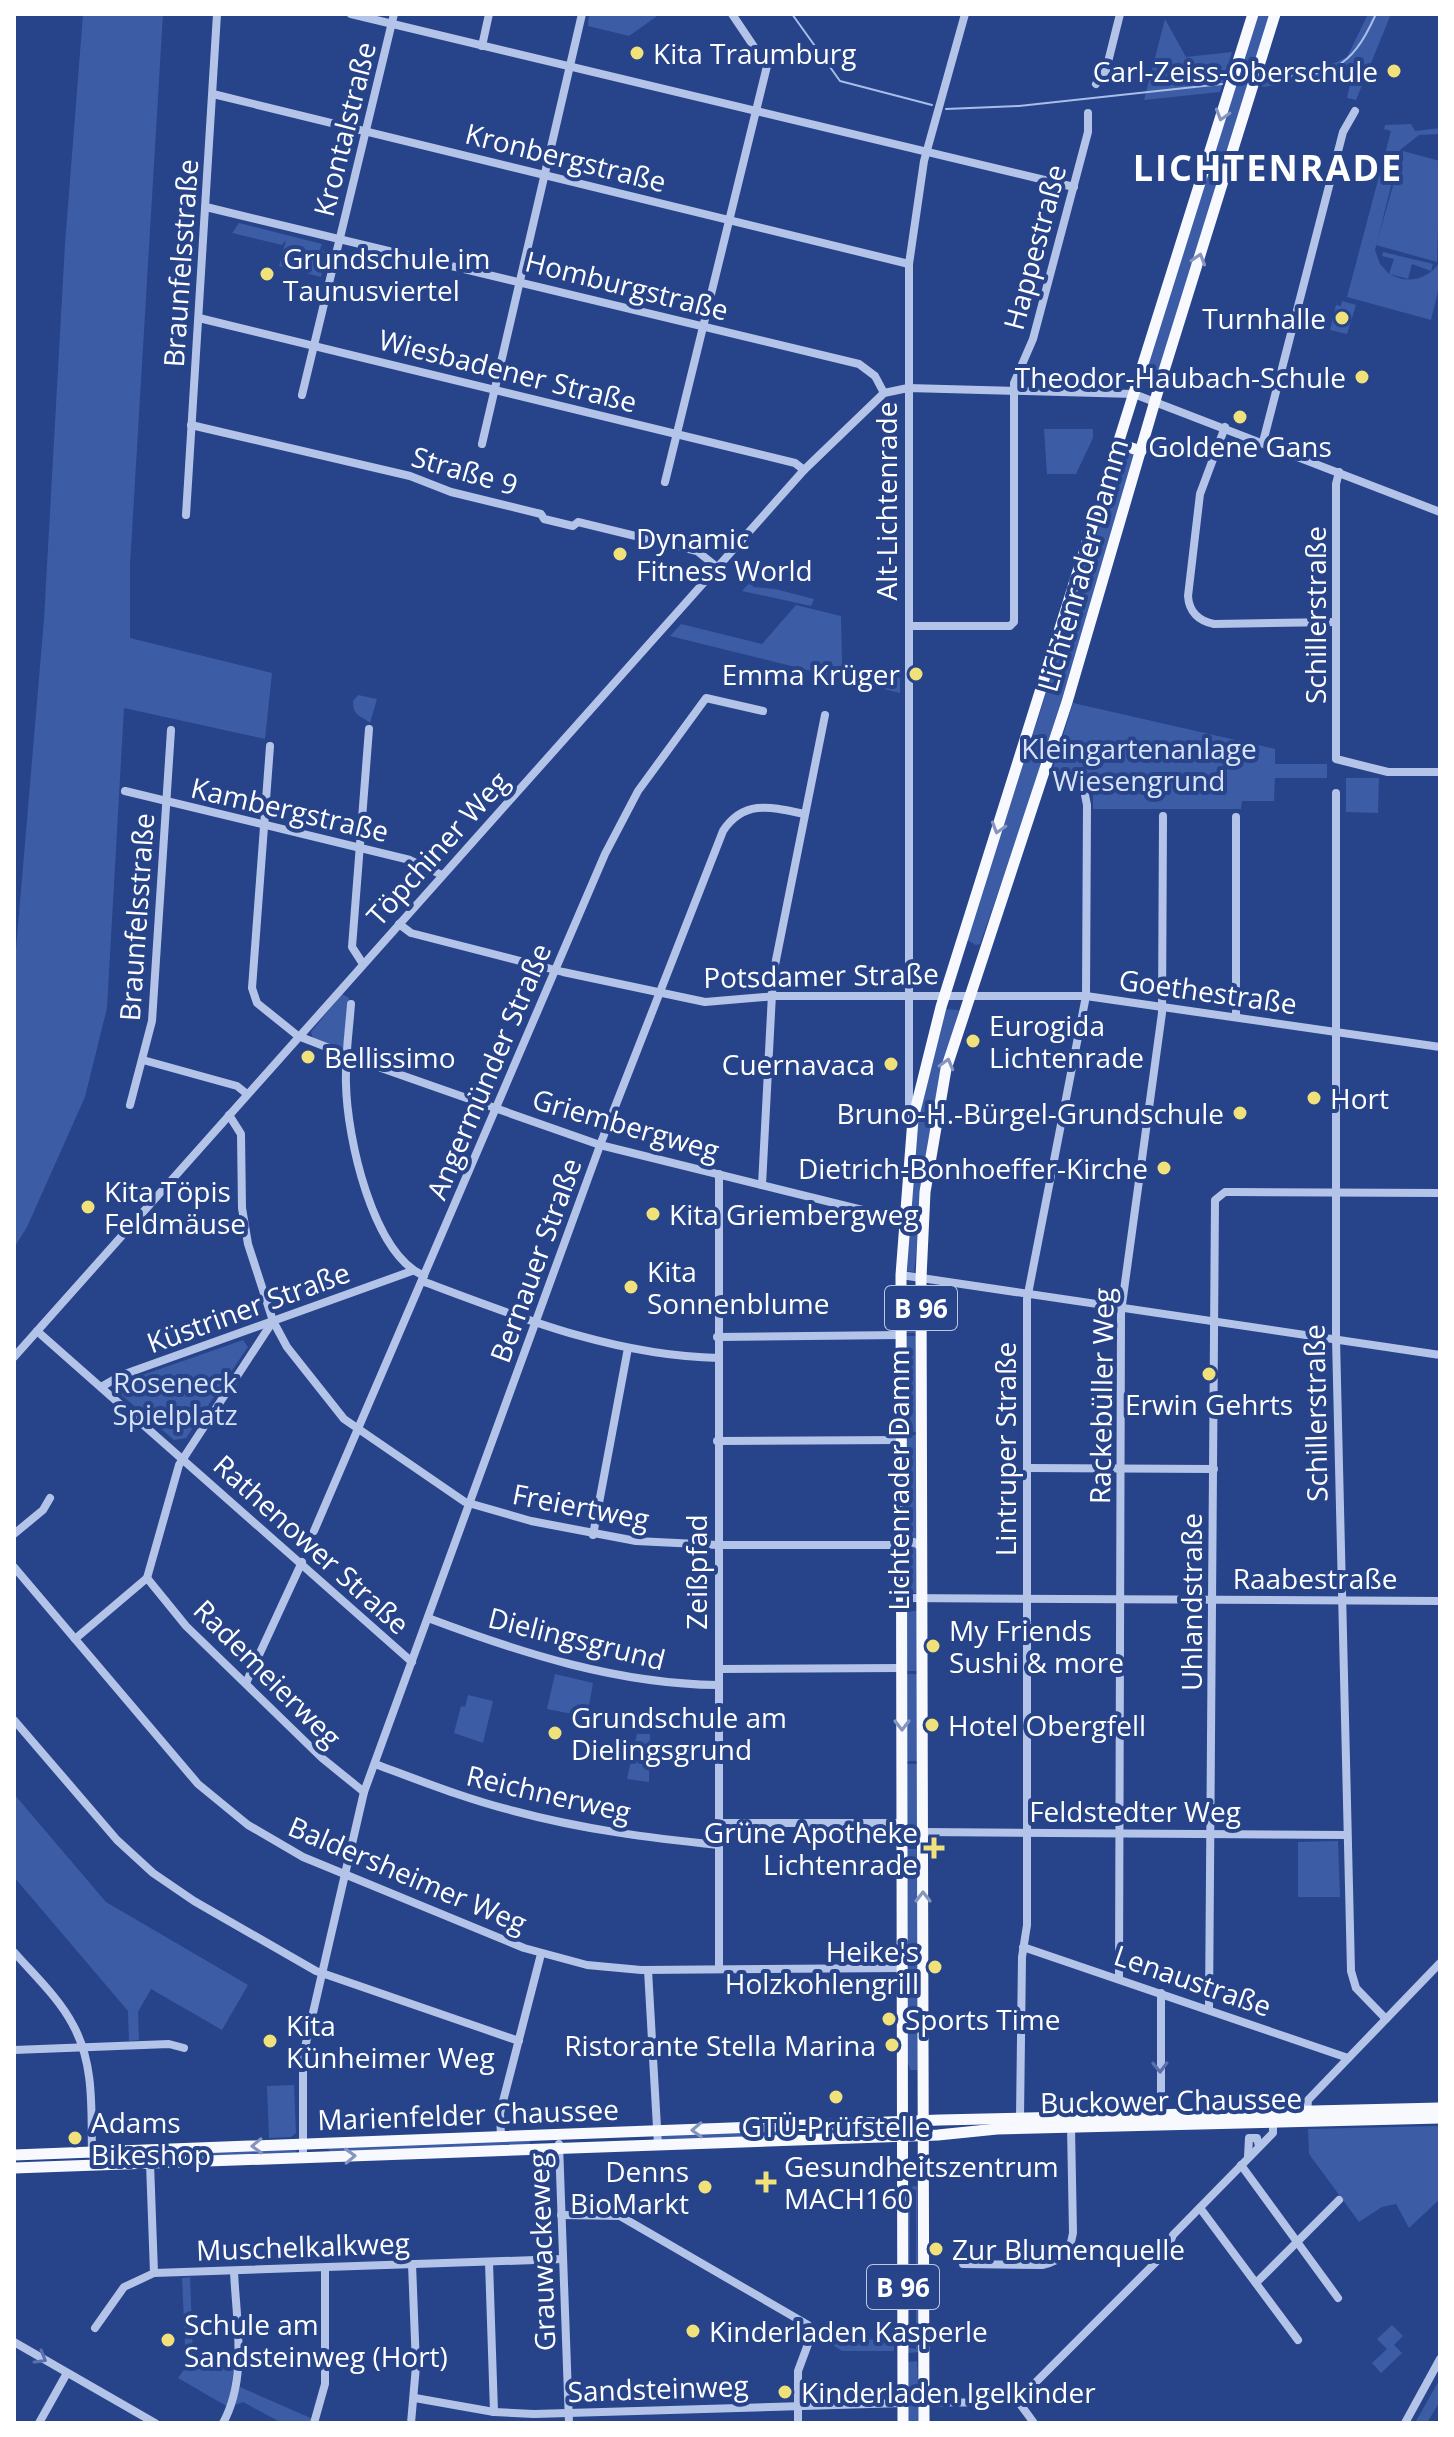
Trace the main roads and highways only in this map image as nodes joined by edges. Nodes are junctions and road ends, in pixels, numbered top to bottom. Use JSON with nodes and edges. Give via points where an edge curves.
{"nodes":[{"id":1,"x":1253,"y":14,"type":"edge"},
{"id":2,"x":1275,"y":14,"type":"edge"},
{"id":3,"x":1178,"y":253,"type":"junction"},
{"id":4,"x":1189,"y":290,"type":"junction"},
{"id":5,"x":1119,"y":444,"type":"junction"},
{"id":6,"x":1141,"y":451,"type":"junction"},
{"id":7,"x":961,"y":944,"type":"junction"},
{"id":8,"x":982,"y":951,"type":"junction"},
{"id":9,"x":904,"y":2074,"type":"junction"},
{"id":10,"x":924,"y":2074,"type":"junction"},
{"id":11,"x":1440,"y":2108,"type":"edge"},
{"id":12,"x":1312,"y":2116,"type":"junction"},
{"id":13,"x":1440,"y":2118,"type":"edge"},
{"id":14,"x":923,"y":2121,"type":"junction"},
{"id":15,"x":904,"y":2122,"type":"junction"},
{"id":16,"x":903,"y":2135,"type":"junction"},
{"id":17,"x":923,"y":2135,"type":"junction"},
{"id":18,"x":558,"y":2142,"type":"junction"},
{"id":19,"x":14,"y":2155,"type":"edge"},
{"id":20,"x":14,"y":2168,"type":"edge"},
{"id":21,"x":903,"y":2183,"type":"junction"},
{"id":22,"x":923,"y":2183,"type":"junction"},
{"id":23,"x":903,"y":2423,"type":"edge"},
{"id":24,"x":924,"y":2423,"type":"edge"}],
"edges":[{"from":1,"to":3,"type":"main road","name":"Lichtenrader Damm","number":"B 96","one_way":true},
{"from":4,"to":2,"type":"main road","name":"Lichtenrader Damm","number":"B 96","one_way":true},
{"from":3,"to":4,"type":"main road"},
{"from":3,"to":5,"type":"main road","name":"Lichtenrader Damm","number":"B 96"},
{"from":4,"to":6,"type":"main road","name":"Lichtenrader Damm","number":"B 96"},
{"from":5,"to":6,"type":"main road"},
{"from":5,"to":7,"type":"main road","name":"Lichtenrader Damm","number":"B 96","one_way":true},
{"from":6,"to":8,"type":"main road","name":"Lichtenrader Damm","number":"B 96","via":[[1067,702]]},
{"from":7,"to":8,"type":"main road"},
{"from":7,"to":9,"type":"main road","name":"Lichtenrader Damm","number":"B 96","one_way":true,"via":[[913,1119],[903,1220]]},
{"from":10,"to":8,"type":"main road","name":"Lichtenrader Damm","number":"B 96","one_way":true,"via":[[925,1192],[935,1113]]},
{"from":9,"to":10,"type":"main road"},
{"from":9,"to":15,"type":"main road","name":"Lichtenrader Damm","number":"B 96"},
{"from":10,"to":14,"type":"main road","name":"Lichtenrader Damm","number":"B 96"},
{"from":11,"to":12,"type":"main road","name":"Buckower Chaussee"},
{"from":12,"to":13,"type":"main road","name":"Buckower Chaussee"},
{"from":12,"to":14,"type":"main road","name":"Buckower Chaussee","via":[[1020,2114]]},
{"from":12,"to":17,"type":"main road","name":"Buckower Chaussee","via":[[1273,2122]]},
{"from":14,"to":15,"type":"main road","name":"Marienfelder Chaussee"},
{"from":14,"to":17,"type":"main road","name":"Lichtenrader Damm","number":"B 96"},
{"from":15,"to":16,"type":"main road","number":"B 96"},
{"from":15,"to":18,"type":"main road","name":"Marienfelder Chaussee","one_way":true,"via":[[657,2131]]},
{"from":16,"to":17,"type":"main road","name":"Buckower Chaussee"},
{"from":16,"to":18,"type":"main road","name":"Marienfelder Chaussee","via":[[658,2145]]},
{"from":16,"to":21,"type":"main road","number":"B 96"},
{"from":17,"to":22,"type":"main road","number":"B 96"},
{"from":18,"to":19,"type":"main road","name":"Marienfelder Chaussee","one_way":true,"via":[[501,2137]]},
{"from":20,"to":18,"type":"main road","name":"Marienfelder Chaussee","one_way":true},
{"from":21,"to":22,"type":"main road"},
{"from":21,"to":23,"type":"main road","number":"B 96"},
{"from":22,"to":24,"type":"main road","number":"B 96"}]}
